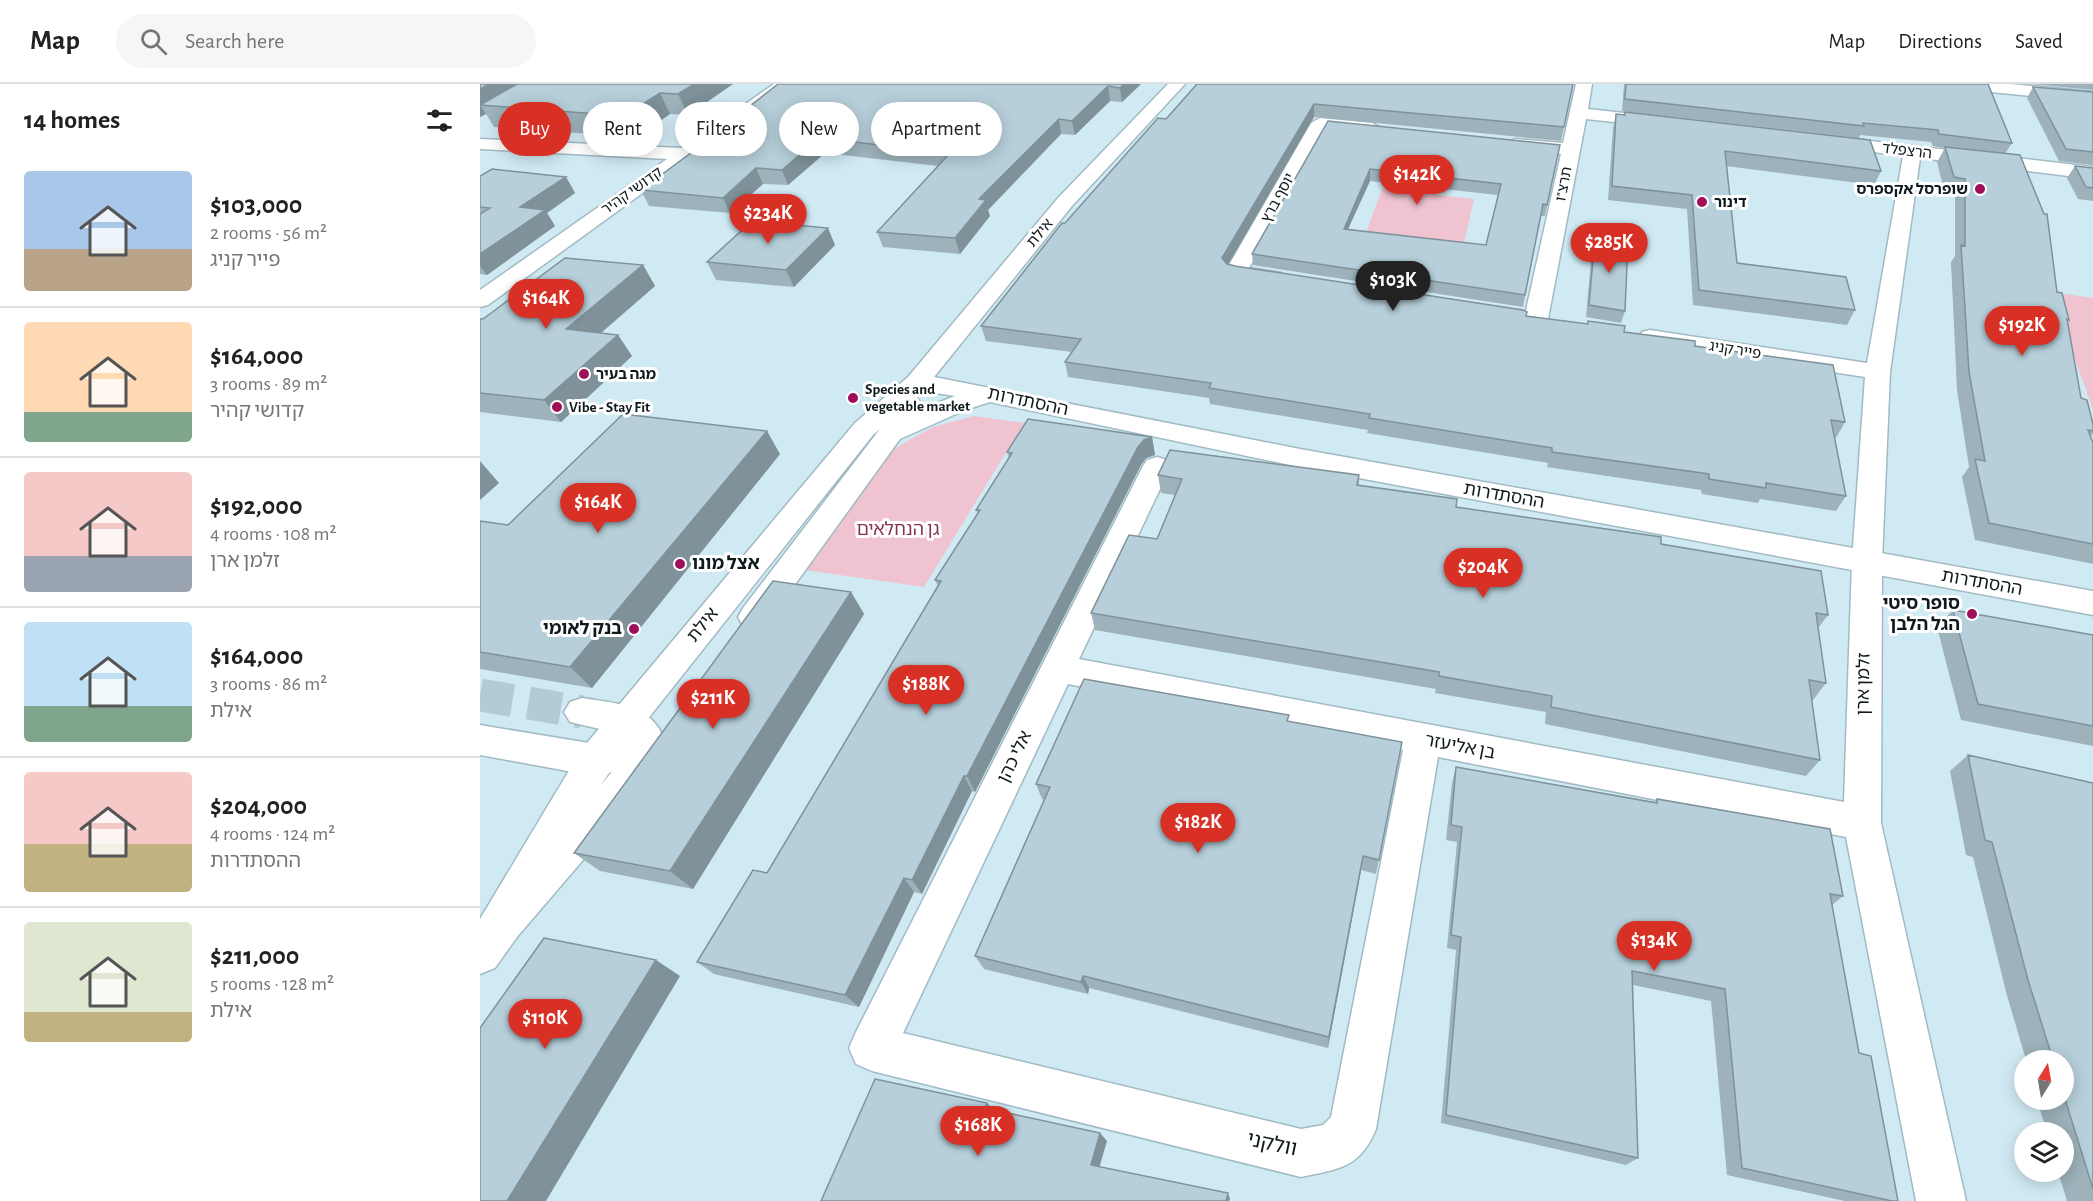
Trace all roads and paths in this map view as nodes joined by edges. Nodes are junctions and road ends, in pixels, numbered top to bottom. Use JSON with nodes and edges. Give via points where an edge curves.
{"nodes":[{"id":1,"x":785,"y":84,"type":"edge"},
{"id":2,"x":1960,"y":84,"type":"edge"},
{"id":3,"x":1174,"y":86,"type":"edge"},
{"id":4,"x":1579,"y":86,"type":"edge"},
{"id":5,"x":2093,"y":97,"type":"edge"},
{"id":6,"x":760,"y":102,"type":"edge"},
{"id":7,"x":1579,"y":113,"type":"junction"},
{"id":8,"x":1673,"y":124,"type":"edge"},
{"id":9,"x":1392,"y":130,"type":"edge"},
{"id":10,"x":1812,"y":140,"type":"edge"},
{"id":11,"x":1499,"y":142,"type":"edge"},
{"id":12,"x":480,"y":144,"type":"edge"},
{"id":13,"x":1570,"y":150,"type":"junction"},
{"id":14,"x":675,"y":153,"type":"edge"},
{"id":15,"x":1909,"y":154,"type":"junction"},
{"id":16,"x":683,"y":156,"type":"edge"},
{"id":17,"x":2093,"y":173,"type":"edge"},
{"id":18,"x":1294,"y":281,"type":"edge"},
{"id":19,"x":480,"y":300,"type":"edge"},
{"id":20,"x":1536,"y":319,"type":"edge"},
{"id":21,"x":1630,"y":333,"type":"edge"},
{"id":22,"x":1878,"y":372,"type":"junction"},
{"id":23,"x":917,"y":382,"type":"junction"},
{"id":24,"x":993,"y":394,"type":"junction"},
{"id":25,"x":891,"y":433,"type":"junction"},
{"id":26,"x":1157,"y":466,"type":"dead end"},
{"id":27,"x":1867,"y":561,"type":"junction"},
{"id":28,"x":2093,"y":603,"type":"edge"},
{"id":29,"x":734,"y":644,"type":"edge"},
{"id":30,"x":1059,"y":669,"type":"junction"},
{"id":31,"x":582,"y":712,"type":"tunnel mouth"},
{"id":32,"x":677,"y":719,"type":"edge"},
{"id":33,"x":627,"y":720,"type":"junction"},
{"id":34,"x":480,"y":740,"type":"edge"},
{"id":35,"x":1423,"y":740,"type":"junction"},
{"id":36,"x":656,"y":747,"type":"junction"},
{"id":37,"x":595,"y":760,"type":"junction"},
{"id":38,"x":1862,"y":823,"type":"junction"},
{"id":39,"x":491,"y":938,"type":"edge"},
{"id":40,"x":872,"y":1048,"type":"joint"},
{"id":41,"x":1941,"y":1201,"type":"edge"}],
"edges":[{"from":1,"to":6,"type":"street","name":"קדושי קהיר"},
{"from":2,"to":5,"type":"street"},
{"from":3,"to":23,"type":"street","name":"אילת","via":[[1065,202]]},
{"from":4,"to":7,"type":"street","name":"תרצ\"ו"},
{"from":7,"to":8,"type":"street"},
{"from":7,"to":13,"type":"street","name":"תרצ\"ו"},
{"from":9,"to":18,"type":"street","name":"יוסף ברץ","via":[[1320,123],[1236,272]]},
{"from":10,"to":15,"type":"street","name":"הרצפלד"},
{"from":11,"to":13,"type":"street"},
{"from":12,"to":14,"type":"street"},
{"from":13,"to":20,"type":"street","name":"תרצ\"ו"},
{"from":15,"to":17,"type":"street","name":"הרצפלד"},
{"from":15,"to":22,"type":"street","name":"זלמן ארן"},
{"from":16,"to":19,"type":"street","name":"קדושי קהיר"},
{"from":21,"to":22,"type":"street","name":"פייר קניג"},
{"from":22,"to":27,"type":"street","name":"זלמן ארן"},
{"from":23,"to":24,"type":"street","name":"ההסתדרות"},
{"from":23,"to":25,"type":"street","name":"אילת"},
{"from":23,"to":33,"type":"street","name":"אילת","via":[[864,429]]},
{"from":24,"to":25,"type":"street","via":[[956,404]]},
{"from":24,"to":27,"type":"street","name":"ההסתדרות","via":[[1172,434]]},
{"from":25,"to":29,"type":"street","name":"אילת"},
{"from":26,"to":30,"type":"street","name":"אלי כהן"},
{"from":27,"to":28,"type":"street","name":"ההסתדרות"},
{"from":27,"to":38,"type":"street","name":"זלמן ארן"},
{"from":30,"to":35,"type":"street","name":"בן אליעזר"},
{"from":30,"to":40,"type":"street","name":"אלי כהן"},
{"from":31,"to":33,"type":"street"},
{"from":32,"to":36,"type":"street","name":"אילת"},
{"from":33,"to":36,"type":"street"},
{"from":33,"to":37,"type":"street","name":"אילת"},
{"from":34,"to":37,"type":"street"},
{"from":35,"to":38,"type":"street","name":"בן אליעזר"},
{"from":35,"to":40,"type":"street","name":"וולקני","via":[[1352,1129],[1336,1146],[1301,1153]]},
{"from":36,"to":37,"type":"street"},
{"from":36,"to":39,"type":"street","name":"אילת"},
{"from":37,"to":39,"type":"street","name":"אילת"},
{"from":38,"to":41,"type":"street","name":"זלמן ארן"}]}
